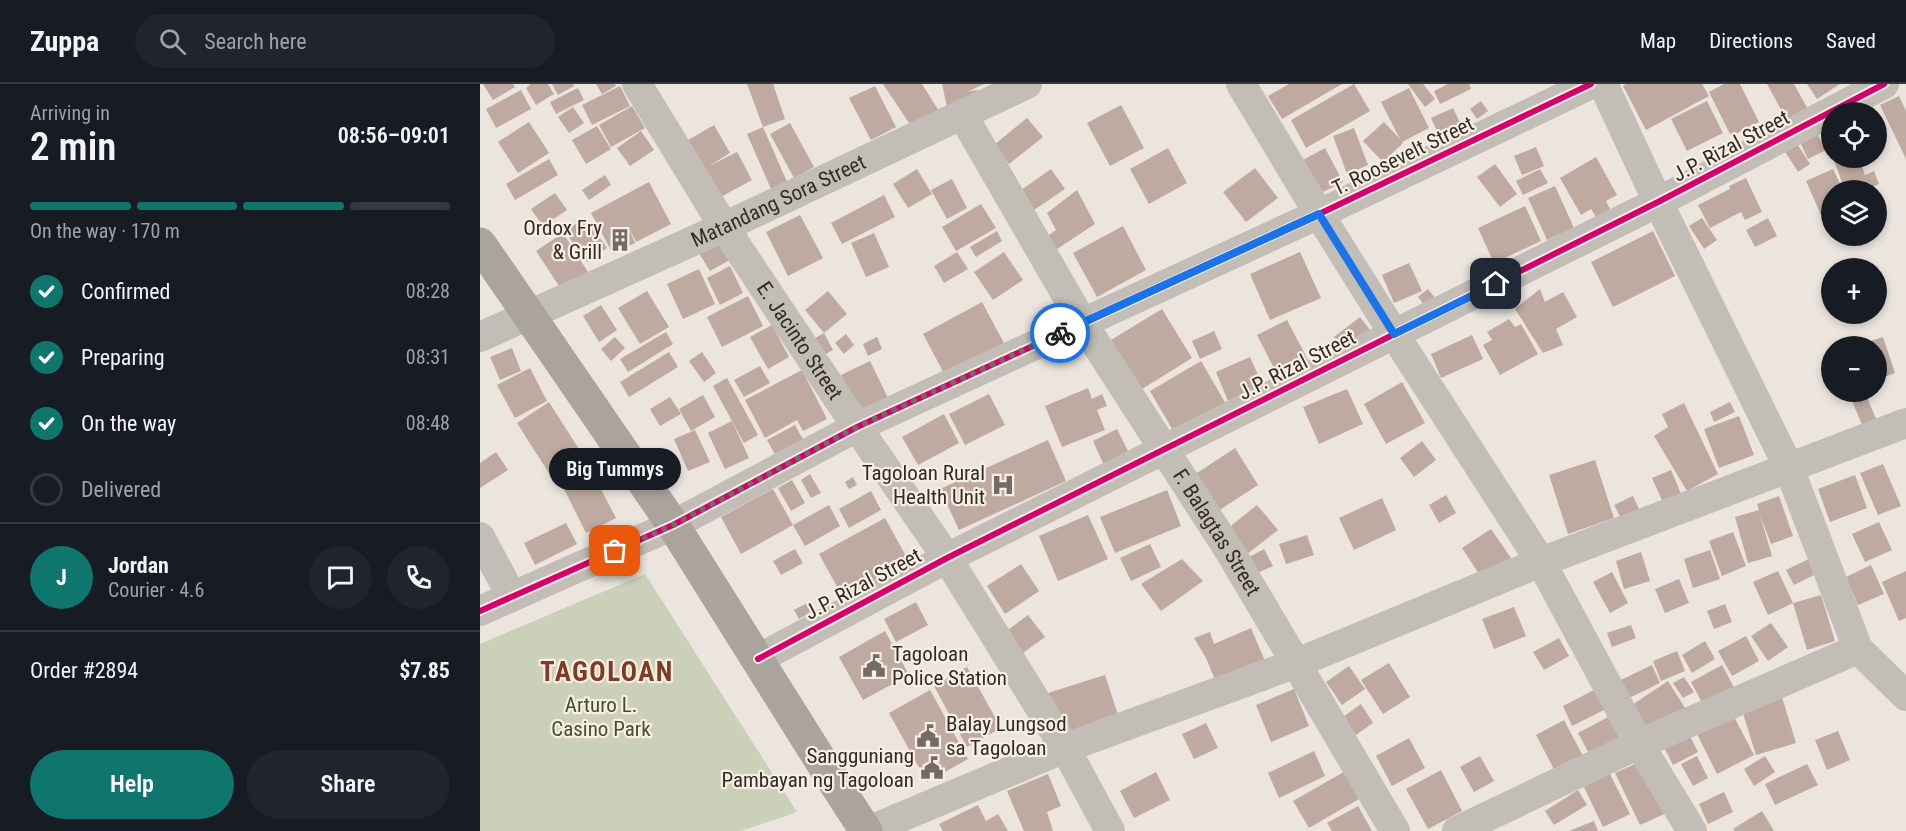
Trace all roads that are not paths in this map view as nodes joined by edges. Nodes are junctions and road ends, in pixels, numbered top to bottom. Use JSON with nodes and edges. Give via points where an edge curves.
{"nodes":[{"id":1,"x":637,"y":84,"type":"edge"},
{"id":2,"x":1027,"y":84,"type":"edge"},
{"id":3,"x":1241,"y":84,"type":"edge"},
{"id":4,"x":1591,"y":84,"type":"edge"},
{"id":5,"x":1603,"y":84,"type":"edge"},
{"id":6,"x":1884,"y":84,"type":"edge"},
{"id":7,"x":962,"y":114,"type":"junction"},
{"id":8,"x":1658,"y":202,"type":"junction"},
{"id":9,"x":1319,"y":214,"type":"junction"},
{"id":10,"x":724,"y":227,"type":"junction"},
{"id":11,"x":480,"y":244,"type":"edge"},
{"id":12,"x":528,"y":314,"type":"junction"},
{"id":13,"x":1082,"y":322,"type":"junction"},
{"id":14,"x":1394,"y":334,"type":"junction"},
{"id":15,"x":480,"y":337,"type":"edge"},
{"id":16,"x":1906,"y":423,"type":"edge"},
{"id":17,"x":857,"y":427,"type":"junction"},
{"id":18,"x":1165,"y":450,"type":"junction"},
{"id":19,"x":1790,"y":468,"type":"junction"},
{"id":20,"x":673,"y":525,"type":"junction"},
{"id":21,"x":480,"y":537,"type":"edge"},
{"id":22,"x":947,"y":558,"type":"junction"},
{"id":23,"x":1541,"y":562,"type":"junction"},
{"id":24,"x":512,"y":597,"type":"junction"},
{"id":25,"x":480,"y":611,"type":"edge"},
{"id":26,"x":1858,"y":649,"type":"junction"},
{"id":27,"x":758,"y":660,"type":"junction"},
{"id":28,"x":1297,"y":663,"type":"junction"},
{"id":29,"x":1906,"y":696,"type":"edge"},
{"id":30,"x":1639,"y":744,"type":"junction"},
{"id":31,"x":1065,"y":748,"type":"junction"},
{"id":32,"x":867,"y":831,"type":"edge"},
{"id":33,"x":1110,"y":831,"type":"edge"},
{"id":34,"x":1395,"y":831,"type":"edge"},
{"id":35,"x":1457,"y":831,"type":"edge"},
{"id":36,"x":1692,"y":831,"type":"edge"}],
"edges":[{"from":1,"to":10,"type":"street","name":"E. Jacinto Street"},
{"from":2,"to":7,"type":"street","name":"Matandang Sora Street"},
{"from":3,"to":9,"type":"street"},
{"from":4,"to":9,"type":"street","name":"T. Roosevelt Street"},
{"from":5,"to":8,"type":"street"},
{"from":6,"to":8,"type":"street","name":"J.P. Rizal Street"},
{"from":7,"to":10,"type":"street","name":"Matandang Sora Street"},
{"from":7,"to":13,"type":"street","name":"F. Balagtas Street"},
{"from":8,"to":14,"type":"street","name":"J.P. Rizal Street"},
{"from":8,"to":19,"type":"street"},
{"from":9,"to":13,"type":"street","name":"T. Roosevelt Street"},
{"from":9,"to":14,"type":"street"},
{"from":10,"to":12,"type":"street","name":"Matandang Sora Street"},
{"from":10,"to":17,"type":"street","name":"E. Jacinto Street"},
{"from":11,"to":12,"type":"highway"},
{"from":12,"to":15,"type":"street","name":"Matandang Sora Street"},
{"from":12,"to":20,"type":"highway"},
{"from":13,"to":17,"type":"street","name":"T. Roosevelt Street"},
{"from":13,"to":18,"type":"street","name":"F. Balagtas Street"},
{"from":14,"to":18,"type":"street","name":"J.P. Rizal Street"},
{"from":14,"to":23,"type":"street"},
{"from":16,"to":19,"type":"street"},
{"from":17,"to":20,"type":"street","name":"T. Roosevelt Street"},
{"from":17,"to":22,"type":"street","name":"E. Jacinto Street"},
{"from":18,"to":22,"type":"street","name":"J.P. Rizal Street"},
{"from":18,"to":28,"type":"street","name":"F. Balagtas Street"},
{"from":19,"to":23,"type":"street"},
{"from":19,"to":26,"type":"street"},
{"from":20,"to":24,"type":"street","name":"T. Roosevelt Street"},
{"from":20,"to":27,"type":"highway"},
{"from":21,"to":24,"type":"street"},
{"from":22,"to":27,"type":"street","name":"J.P. Rizal Street"},
{"from":22,"to":31,"type":"street","name":"E. Jacinto Street"},
{"from":23,"to":28,"type":"street"},
{"from":23,"to":30,"type":"street"},
{"from":24,"to":25,"type":"street","name":"T. Roosevelt Street"},
{"from":26,"to":29,"type":"street"},
{"from":26,"to":30,"type":"street"},
{"from":27,"to":32,"type":"highway"},
{"from":28,"to":31,"type":"street"},
{"from":28,"to":34,"type":"street","name":"F. Balagtas Street"},
{"from":30,"to":35,"type":"street"},
{"from":30,"to":36,"type":"street"},
{"from":31,"to":32,"type":"street"},
{"from":31,"to":33,"type":"street","name":"E. Jacinto Street"}]}
